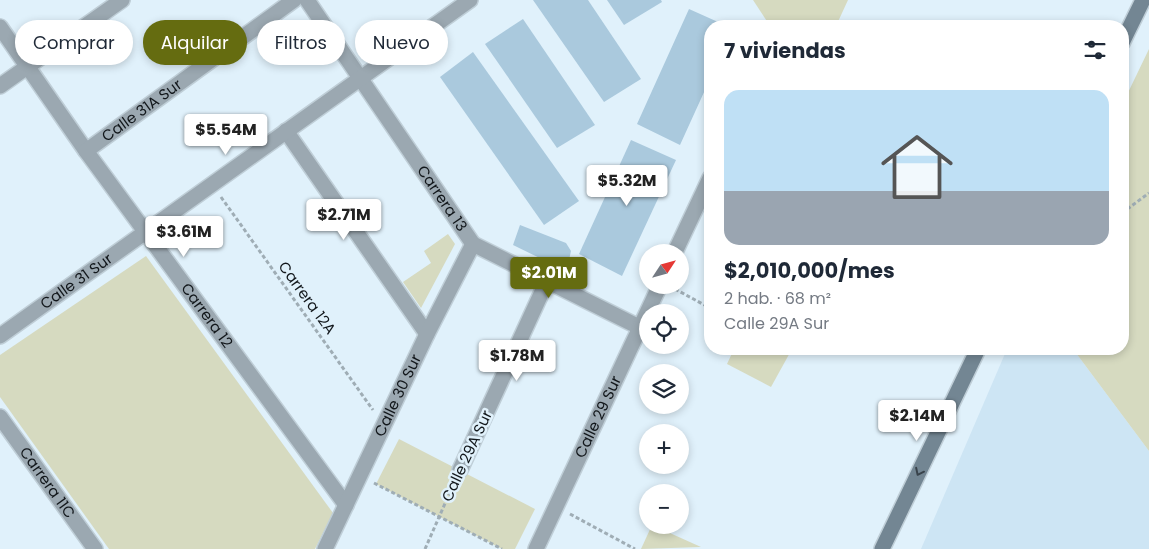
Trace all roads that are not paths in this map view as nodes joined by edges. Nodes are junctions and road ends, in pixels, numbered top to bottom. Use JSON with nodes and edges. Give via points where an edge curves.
{"nodes":[{"id":1,"x":122,"y":0,"type":"edge"},
{"id":2,"x":294,"y":0,"type":"edge"},
{"id":3,"x":307,"y":0,"type":"edge"},
{"id":4,"x":470,"y":0,"type":"edge"},
{"id":5,"x":1143,"y":0,"type":"edge"},
{"id":6,"x":0,"y":27,"type":"edge"},
{"id":7,"x":1129,"y":29,"type":"edge"},
{"id":8,"x":27,"y":67,"type":"junction"},
{"id":9,"x":361,"y":78,"type":"junction"},
{"id":10,"x":0,"y":86,"type":"edge"},
{"id":11,"x":286,"y":131,"type":"junction"},
{"id":12,"x":86,"y":151,"type":"junction"},
{"id":13,"x":704,"y":191,"type":"edge"},
{"id":14,"x":146,"y":231,"type":"junction"},
{"id":15,"x":473,"y":244,"type":"junction"},
{"id":16,"x":679,"y":244,"type":"edge"},
{"id":17,"x":554,"y":266,"type":"dead end"},
{"id":18,"x":547,"y":281,"type":"junction"},
{"id":19,"x":639,"y":327,"type":"joint"},
{"id":20,"x":427,"y":334,"type":"junction"},
{"id":21,"x":0,"y":336,"type":"edge"},
{"id":22,"x":975,"y":355,"type":"edge"},
{"id":23,"x":0,"y":417,"type":"edge"},
{"id":24,"x":460,"y":470,"type":"road end"},
{"id":25,"x":346,"y":505,"type":"junction"},
{"id":26,"x":95,"y":549,"type":"edge"},
{"id":27,"x":325,"y":549,"type":"edge"},
{"id":28,"x":536,"y":549,"type":"edge"},
{"id":29,"x":882,"y":549,"type":"edge"}],
"edges":[{"from":1,"to":8,"type":"street"},
{"from":2,"to":12,"type":"street","name":"Calle 31A Sur"},
{"from":3,"to":9,"type":"street","name":"Carrera 13"},
{"from":4,"to":9,"type":"street","name":"Calle 31 Sur"},
{"from":5,"to":7,"type":"street"},
{"from":6,"to":8,"type":"street","name":"Carrera 12"},
{"from":8,"to":10,"type":"street"},
{"from":8,"to":12,"type":"street","name":"Carrera 12"},
{"from":9,"to":11,"type":"street","name":"Calle 31 Sur"},
{"from":9,"to":15,"type":"street","name":"Carrera 13"},
{"from":11,"to":14,"type":"street","name":"Calle 31 Sur"},
{"from":11,"to":20,"type":"street"},
{"from":12,"to":14,"type":"street","name":"Carrera 12"},
{"from":13,"to":16,"type":"street"},
{"from":14,"to":21,"type":"street","name":"Calle 31 Sur"},
{"from":14,"to":25,"type":"street","name":"Carrera 12"},
{"from":15,"to":18,"type":"street","name":"Carrera 13"},
{"from":15,"to":20,"type":"street","name":"Calle 30 Sur"},
{"from":17,"to":18,"type":"lane"},
{"from":18,"to":19,"type":"street","name":"Carrera 13"},
{"from":18,"to":24,"type":"street","name":"Calle 29A Sur"},
{"from":19,"to":28,"type":"street","name":"Calle 29 Sur"},
{"from":20,"to":25,"type":"street","name":"Calle 30 Sur"},
{"from":22,"to":29,"type":"street","one_way":true},
{"from":23,"to":26,"type":"street","name":"Carrera 11C"},
{"from":25,"to":27,"type":"street","name":"Calle 30 Sur"}]}
